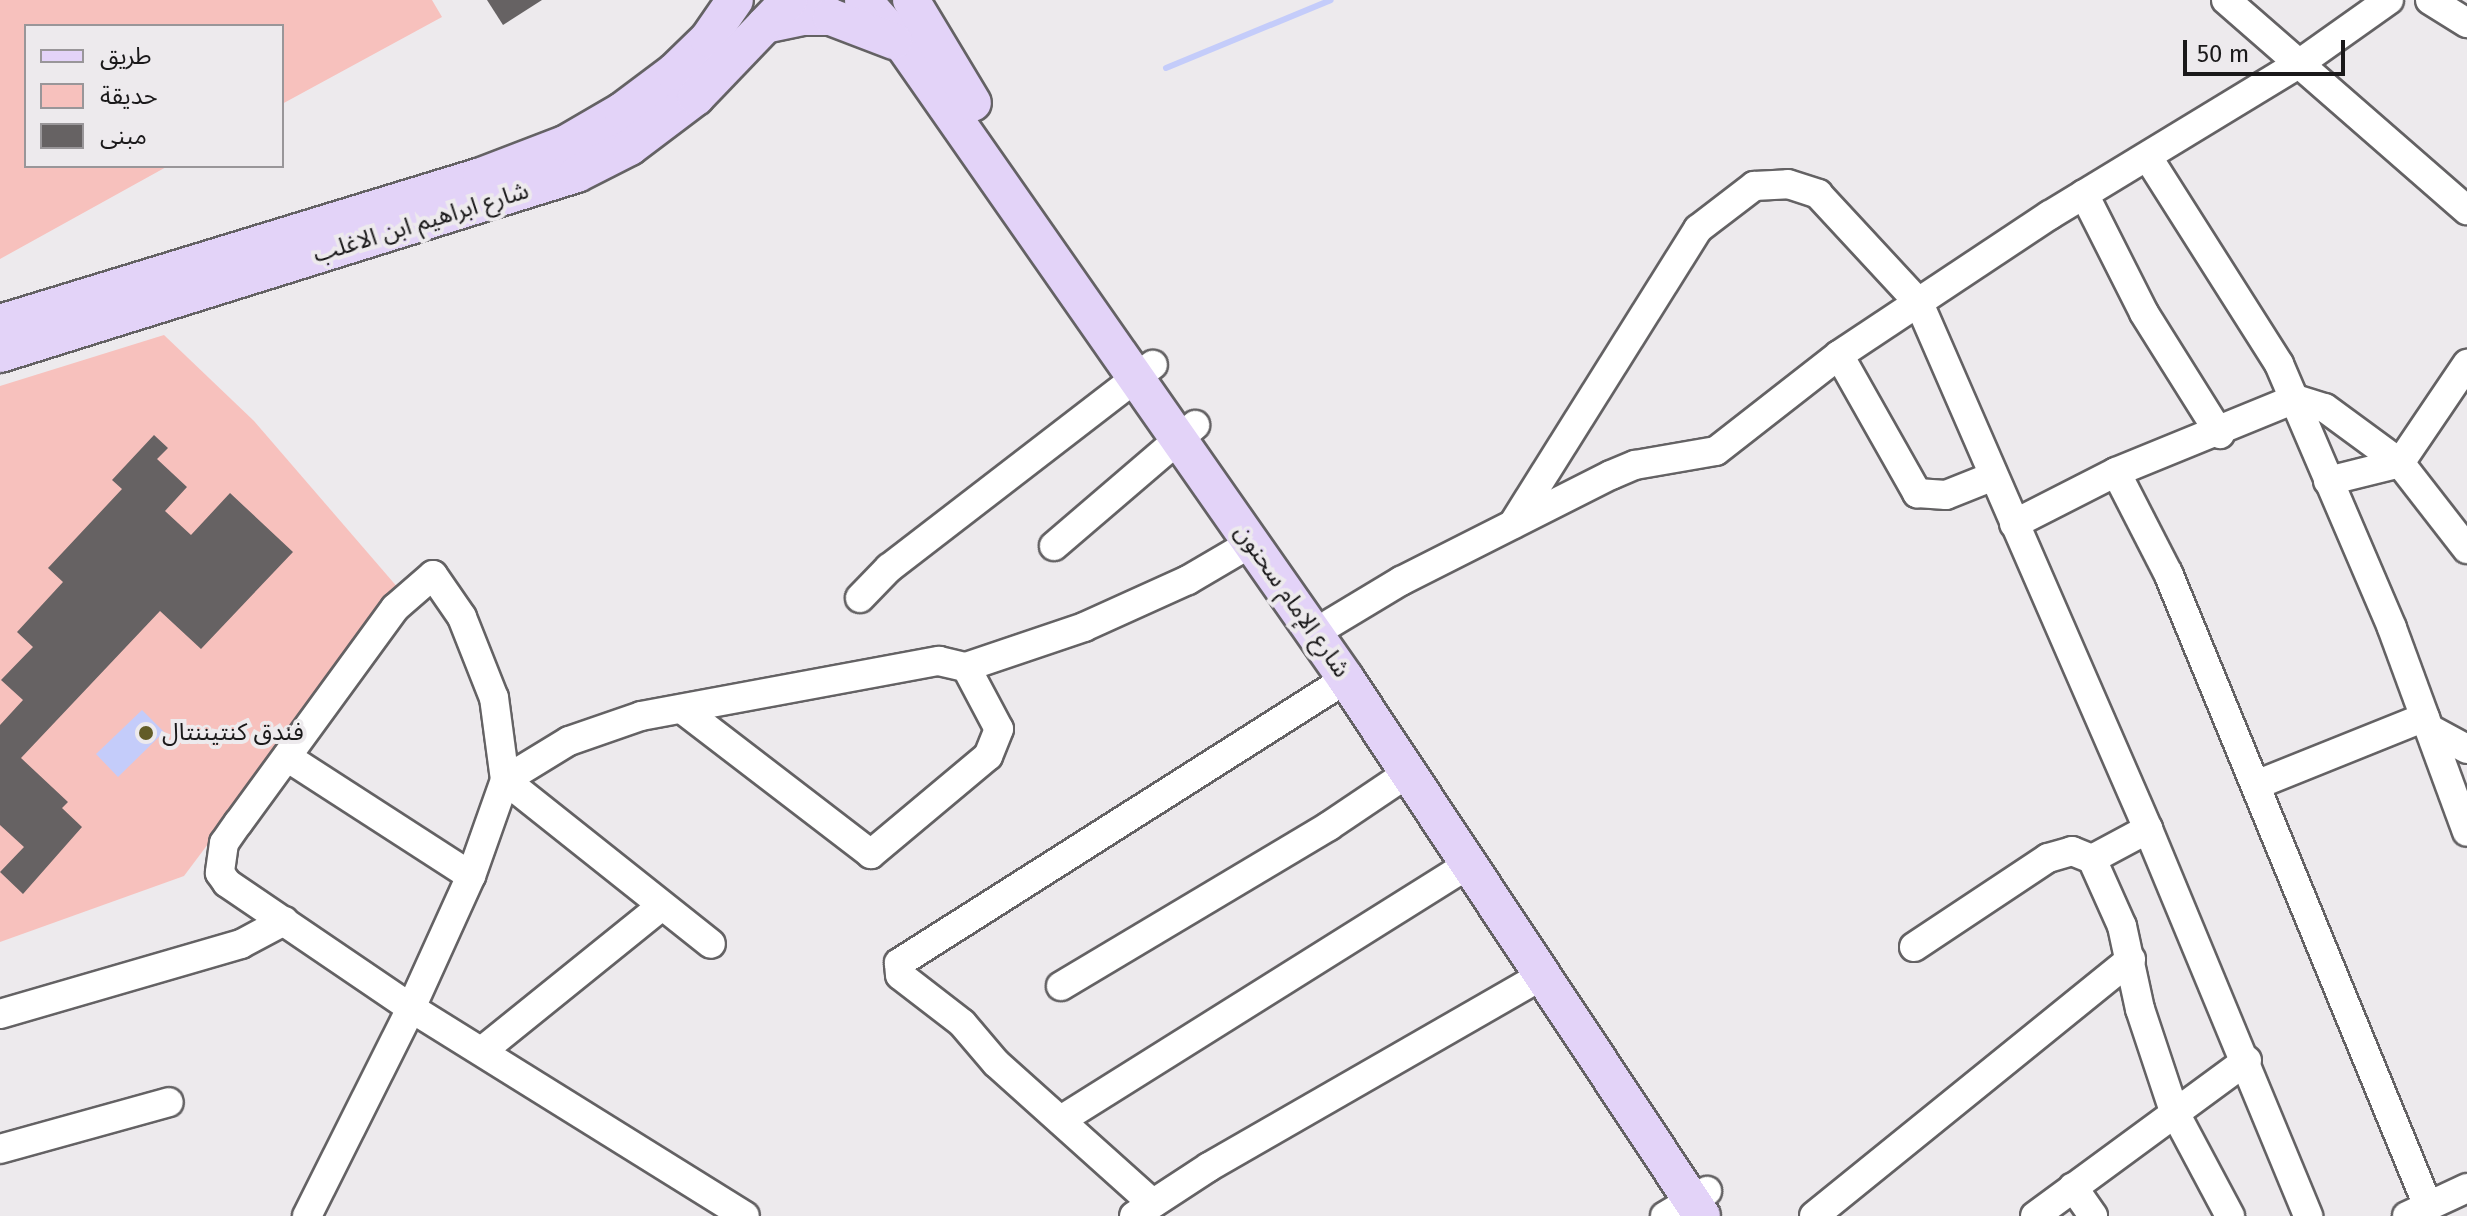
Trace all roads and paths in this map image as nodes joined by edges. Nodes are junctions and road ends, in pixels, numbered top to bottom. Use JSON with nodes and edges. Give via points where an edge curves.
{"nodes":[{"id":1,"x":735,"y":0,"type":"edge"},
{"id":2,"x":863,"y":0,"type":"edge"},
{"id":3,"x":911,"y":0,"type":"edge"},
{"id":4,"x":2226,"y":0,"type":"edge"},
{"id":5,"x":2389,"y":0,"type":"edge"},
{"id":6,"x":2430,"y":0,"type":"edge"},
{"id":7,"x":777,"y":13,"type":"edge"},
{"id":8,"x":2467,"y":23,"type":"edge"},
{"id":9,"x":904,"y":46,"type":"junction"},
{"id":10,"x":2300,"y":63,"type":"junction"},
{"id":11,"x":2149,"y":159,"type":"junction"},
{"id":12,"x":2084,"y":194,"type":"junction"},
{"id":13,"x":2467,"y":210,"type":"edge"},
{"id":14,"x":1919,"y":303,"type":"junction"},
{"id":15,"x":0,"y":323,"type":"edge"},
{"id":16,"x":0,"y":354,"type":"edge"},
{"id":17,"x":1839,"y":355,"type":"junction"},
{"id":18,"x":2467,"y":364,"type":"edge"},
{"id":19,"x":1145,"y":371,"type":"junction"},
{"id":20,"x":2295,"y":399,"type":"junction"},
{"id":21,"x":1187,"y":432,"type":"junction"},
{"id":22,"x":2220,"y":434,"type":"junction"},
{"id":23,"x":2400,"y":463,"type":"junction"},
{"id":24,"x":2116,"y":472,"type":"junction"},
{"id":25,"x":1991,"y":477,"type":"junction"},
{"id":26,"x":2328,"y":481,"type":"junction"},
{"id":27,"x":2014,"y":524,"type":"junction"},
{"id":28,"x":1512,"y":525,"type":"junction"},
{"id":29,"x":1251,"y":543,"type":"junction"},
{"id":30,"x":1054,"y":546,"type":"dead end"},
{"id":31,"x":2467,"y":549,"type":"edge"},
{"id":32,"x":860,"y":598,"type":"dead end"},
{"id":33,"x":1331,"y":623,"type":"junction"},
{"id":34,"x":966,"y":667,"type":"junction"},
{"id":35,"x":1346,"y":679,"type":"junction"},
{"id":36,"x":682,"y":709,"type":"junction"},
{"id":37,"x":2428,"y":723,"type":"junction"},
{"id":38,"x":2467,"y":749,"type":"edge"},
{"id":39,"x":287,"y":757,"type":"junction"},
{"id":40,"x":1408,"y":773,"type":"junction"},
{"id":41,"x":505,"y":780,"type":"junction"},
{"id":42,"x":2256,"y":785,"type":"junction"},
{"id":43,"x":2148,"y":829,"type":"junction"},
{"id":44,"x":2467,"y":832,"type":"edge"},
{"id":45,"x":2092,"y":859,"type":"junction"},
{"id":46,"x":1471,"y":863,"type":"junction"},
{"id":47,"x":471,"y":876,"type":"junction"},
{"id":48,"x":662,"y":906,"type":"junction"},
{"id":49,"x":284,"y":921,"type":"junction"},
{"id":50,"x":711,"y":944,"type":"dead end"},
{"id":51,"x":1914,"y":947,"type":"dead end"},
{"id":52,"x":2131,"y":959,"type":"junction"},
{"id":53,"x":1544,"y":974,"type":"junction"},
{"id":54,"x":1061,"y":986,"type":"dead end"},
{"id":55,"x":411,"y":1008,"type":"junction"},
{"id":56,"x":0,"y":1014,"type":"edge"},
{"id":57,"x":482,"y":1051,"type":"junction"},
{"id":58,"x":2247,"y":1060,"type":"junction"},
{"id":59,"x":169,"y":1102,"type":"dead end"},
{"id":60,"x":2174,"y":1111,"type":"junction"},
{"id":61,"x":1061,"y":1120,"type":"junction"},
{"id":62,"x":0,"y":1149,"type":"edge"},
{"id":63,"x":2073,"y":1187,"type":"junction"},
{"id":64,"x":2443,"y":1205,"type":"edge"},
{"id":65,"x":1698,"y":1208,"type":"edge"},
{"id":66,"x":1142,"y":1209,"type":"edge"},
{"id":67,"x":307,"y":1216,"type":"edge"},
{"id":68,"x":745,"y":1216,"type":"edge"},
{"id":69,"x":1814,"y":1216,"type":"edge"},
{"id":70,"x":2035,"y":1216,"type":"edge"},
{"id":71,"x":2093,"y":1216,"type":"edge"},
{"id":72,"x":2230,"y":1216,"type":"edge"},
{"id":73,"x":2308,"y":1216,"type":"edge"}],
"edges":[{"from":1,"to":15,"type":"main road","name":"شارع ابراهيم ابن الاغلب","via":[[708,39],[674,72],[565,144],[481,176]]},
{"from":2,"to":9,"type":"main road","name":"شارع الإمام سحنون"},
{"from":3,"to":19,"type":"main road","name":"شارع الإمام سحنون"},
{"from":4,"to":10,"type":"street"},
{"from":5,"to":10,"type":"street"},
{"from":6,"to":8,"type":"street"},
{"from":7,"to":9,"type":"main road","via":[[831,17]]},
{"from":7,"to":16,"type":"main road","name":"شارع ابراهيم ابن الاغلب","via":[[696,97],[630,147],[577,174]]},
{"from":9,"to":19,"type":"main road","name":"شارع الإمام سحنون"},
{"from":10,"to":11,"type":"street"},
{"from":10,"to":13,"type":"street"},
{"from":11,"to":12,"type":"street"},
{"from":11,"to":20,"type":"street","via":[[2260,331]]},
{"from":12,"to":14,"type":"street"},
{"from":12,"to":22,"type":"street","via":[[2144,313]]},
{"from":14,"to":17,"type":"street"},
{"from":14,"to":25,"type":"street"},
{"from":14,"to":28,"type":"street","via":[[1818,194],[1788,184],[1754,186],[1698,229]]},
{"from":17,"to":25,"type":"street","via":[[1917,493],[1946,495]]},
{"from":17,"to":28,"type":"street","via":[[1716,451],[1635,465]]},
{"from":18,"to":23,"type":"street"},
{"from":19,"to":21,"type":"main road","name":"شارع الإمام سحنون"},
{"from":19,"to":32,"type":"street","via":[[889,568]]},
{"from":20,"to":22,"type":"street"},
{"from":20,"to":23,"type":"street","via":[[2325,408]]},
{"from":20,"to":26,"type":"street"},
{"from":21,"to":29,"type":"main road","name":"شارع الإمام سحنون"},
{"from":21,"to":30,"type":"street"},
{"from":21,"to":33,"type":"main road","name":"شارع الإمام سحنون"},
{"from":22,"to":24,"type":"street"},
{"from":23,"to":26,"type":"street"},
{"from":23,"to":31,"type":"street"},
{"from":24,"to":27,"type":"street"},
{"from":24,"to":42,"type":"street","via":[[2168,573]]},
{"from":25,"to":27,"type":"street"},
{"from":26,"to":37,"type":"street"},
{"from":27,"to":43,"type":"street"},
{"from":28,"to":33,"type":"street"},
{"from":29,"to":34,"type":"street","via":[[1188,580],[1084,627]]},
{"from":29,"to":35,"type":"main road","name":"شارع الإمام سحنون"},
{"from":33,"to":65,"type":"main road","name":"شارع الإمام سحنون","via":[[1585,1000]]},
{"from":34,"to":36,"type":"street","via":[[939,661]]},
{"from":34,"to":36,"type":"street","via":[[997,718],[992,749],[871,854]]},
{"from":35,"to":40,"type":"main road","name":"شارع الإمام سحنون"},
{"from":35,"to":61,"type":"street","via":[[899,963],[900,975],[962,1023],[996,1063]]},
{"from":36,"to":41,"type":"street","via":[[602,727],[543,754]]},
{"from":37,"to":38,"type":"street"},
{"from":37,"to":42,"type":"street"},
{"from":37,"to":44,"type":"street"},
{"from":39,"to":41,"type":"street","via":[[395,608],[433,575],[462,617],[494,698]]},
{"from":39,"to":47,"type":"street"},
{"from":39,"to":49,"type":"street","via":[[231,833],[219,859],[227,883]]},
{"from":40,"to":46,"type":"main road","name":"شارع الإمام سحنون"},
{"from":40,"to":54,"type":"street"},
{"from":41,"to":47,"type":"street"},
{"from":41,"to":48,"type":"street"},
{"from":42,"to":64,"type":"street"},
{"from":43,"to":45,"type":"street"},
{"from":43,"to":58,"type":"street"},
{"from":45,"to":51,"type":"street","via":[[2072,851],[2048,858]]},
{"from":45,"to":52,"type":"street","via":[[2119,916]]},
{"from":46,"to":53,"type":"main road","name":"شارع الإمام سحنون"},
{"from":46,"to":61,"type":"street"},
{"from":47,"to":55,"type":"street"},
{"from":48,"to":50,"type":"street"},
{"from":48,"to":57,"type":"street"},
{"from":49,"to":55,"type":"street"},
{"from":49,"to":56,"type":"street","via":[[241,944]]},
{"from":52,"to":60,"type":"street","via":[[2140,1009]]},
{"from":52,"to":69,"type":"street"},
{"from":53,"to":65,"type":"main road","name":"شارع الإمام سحنون"},
{"from":53,"to":66,"type":"street"},
{"from":55,"to":57,"type":"street"},
{"from":55,"to":67,"type":"street"},
{"from":57,"to":68,"type":"street"},
{"from":58,"to":60,"type":"street"},
{"from":58,"to":73,"type":"street"},
{"from":59,"to":62,"type":"street"},
{"from":60,"to":63,"type":"street"},
{"from":60,"to":72,"type":"street"},
{"from":61,"to":66,"type":"street"},
{"from":63,"to":70,"type":"street"},
{"from":63,"to":71,"type":"street"}]}
